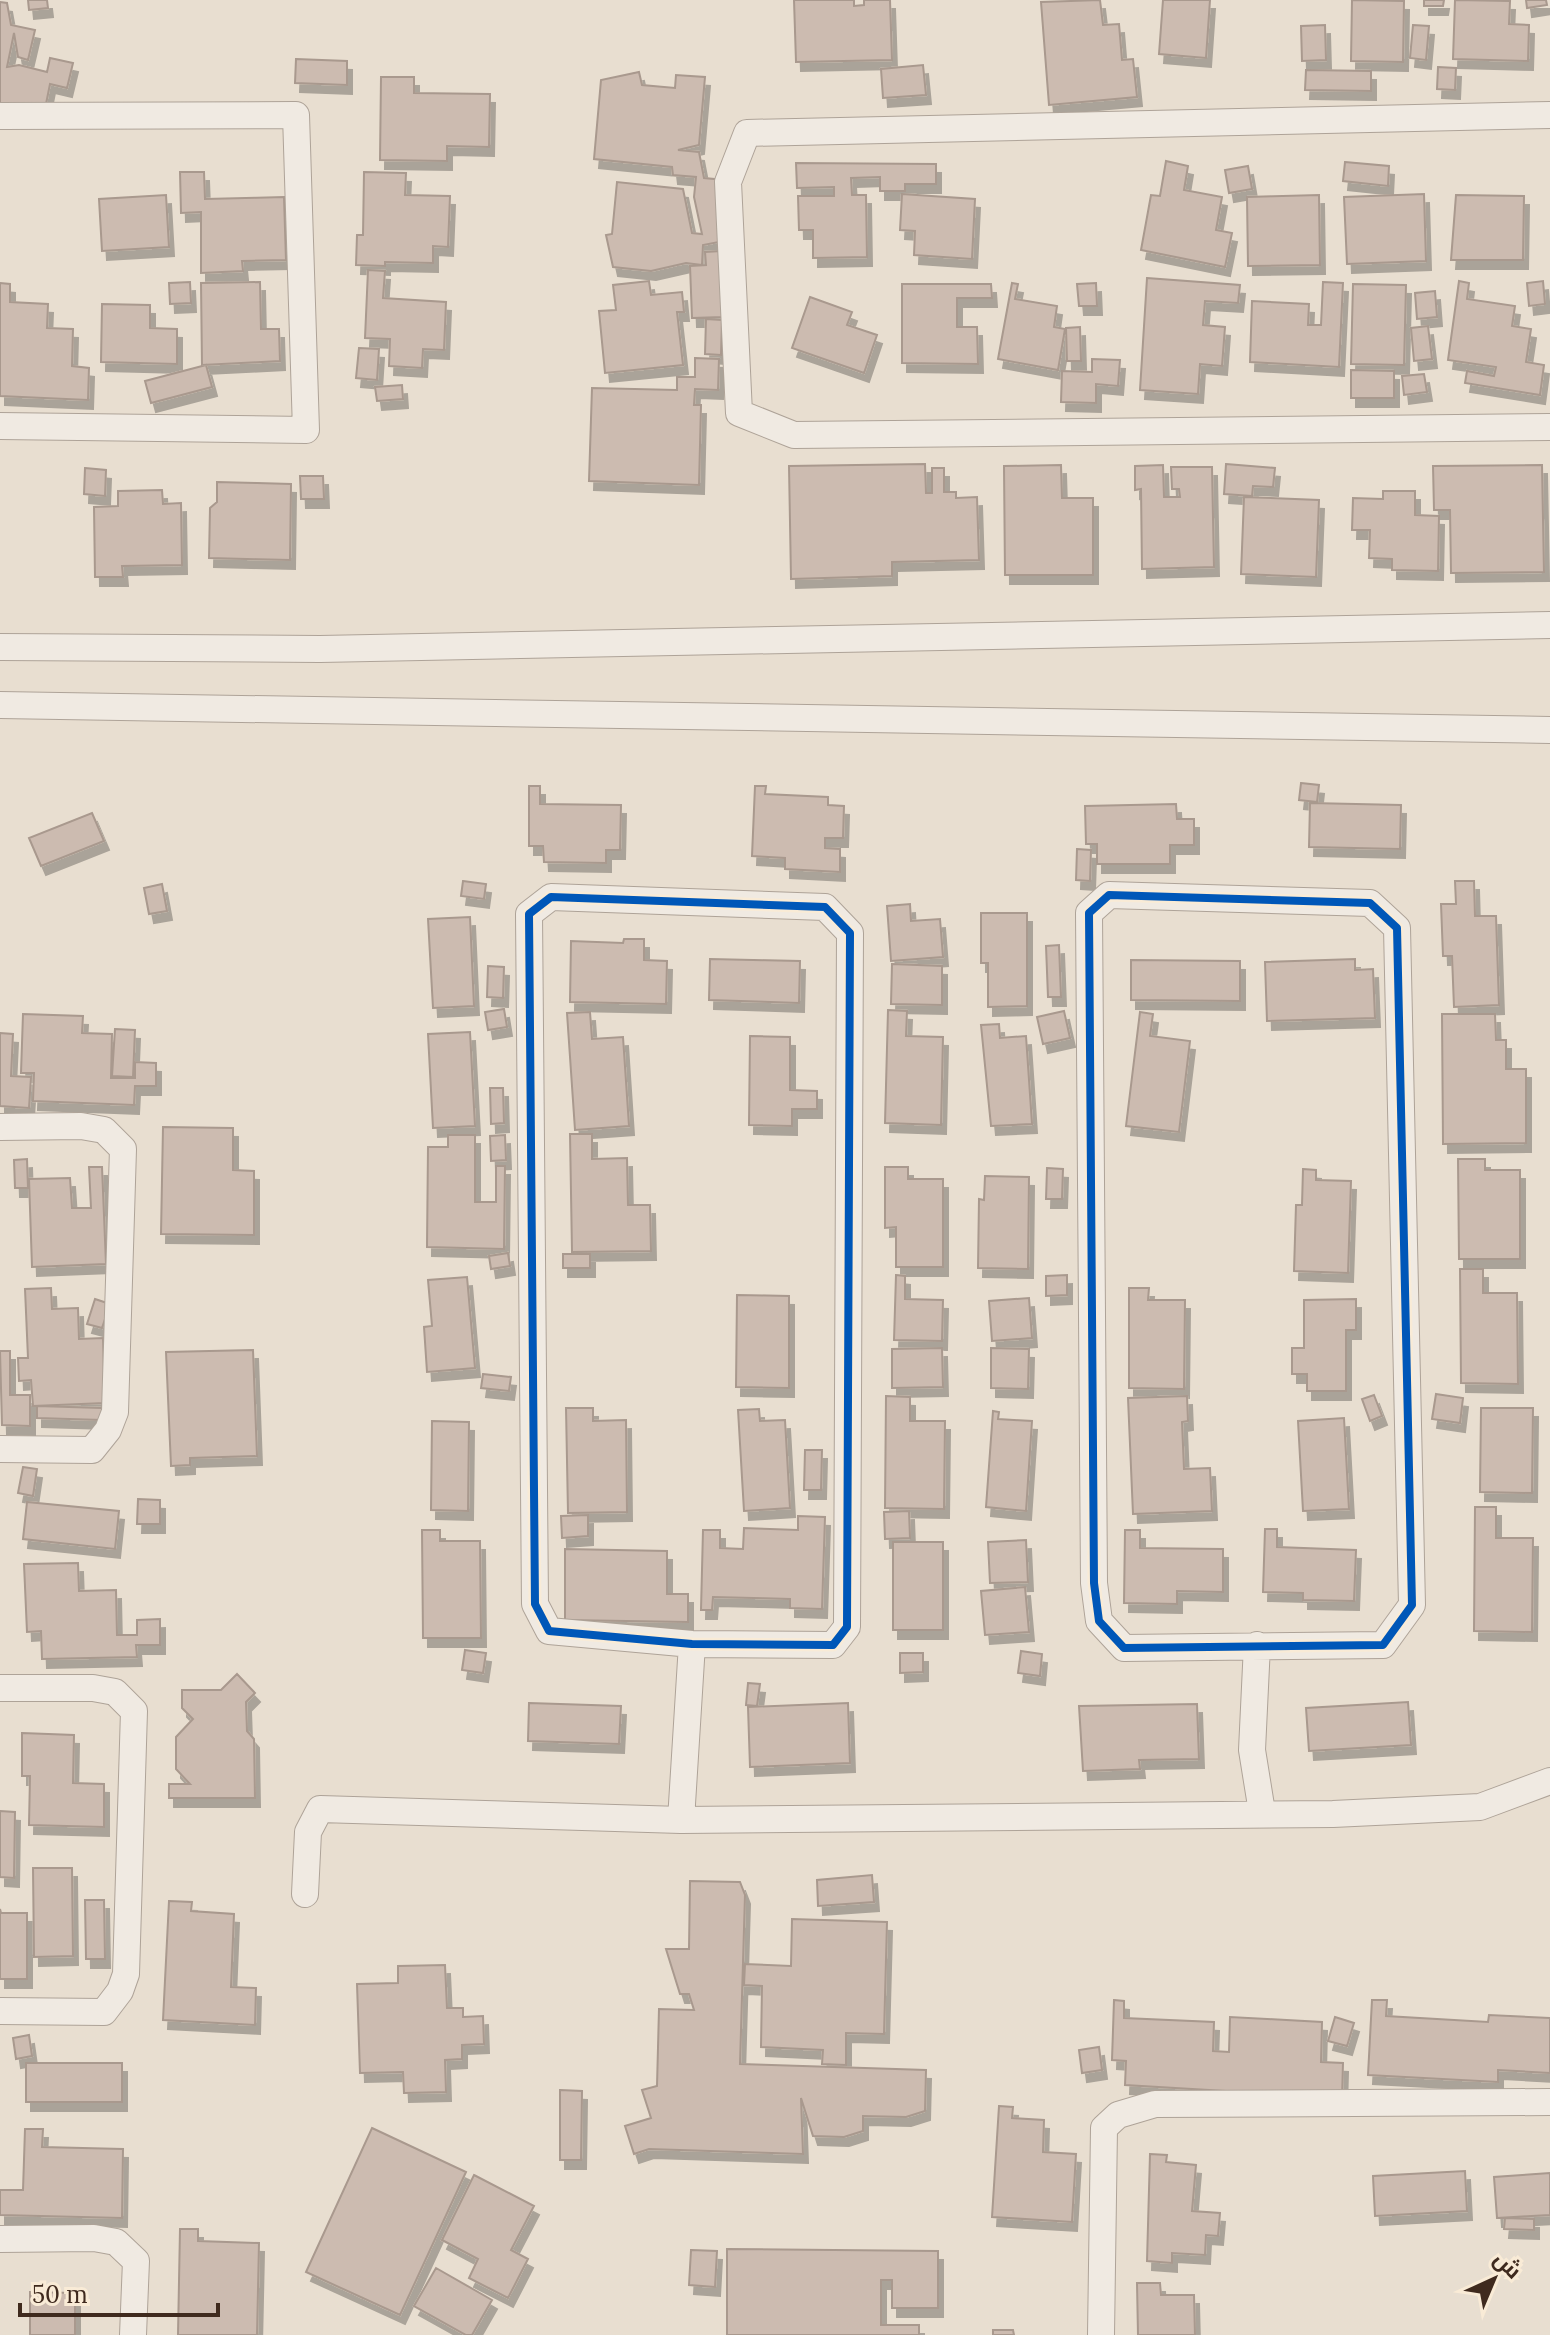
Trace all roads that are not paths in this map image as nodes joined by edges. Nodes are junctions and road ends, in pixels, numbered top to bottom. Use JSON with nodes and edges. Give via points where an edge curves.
{"nodes":[{"id":1,"x":1550,"y":115,"type":"edge"},
{"id":2,"x":0,"y":116,"type":"edge"},
{"id":3,"x":0,"y":426,"type":"edge"},
{"id":4,"x":1550,"y":427,"type":"edge"},
{"id":5,"x":1550,"y":625,"type":"edge"},
{"id":6,"x":0,"y":647,"type":"edge"},
{"id":7,"x":0,"y":705,"type":"edge"},
{"id":8,"x":1550,"y":730,"type":"edge"},
{"id":9,"x":0,"y":1127,"type":"edge"},
{"id":10,"x":0,"y":1449,"type":"edge"},
{"id":11,"x":692,"y":1644,"type":"junction"},
{"id":12,"x":1257,"y":1645,"type":"junction"},
{"id":13,"x":0,"y":1688,"type":"edge"},
{"id":14,"x":1550,"y":1781,"type":"edge"},
{"id":15,"x":1262,"y":1812,"type":"junction"},
{"id":16,"x":681,"y":1820,"type":"junction"},
{"id":17,"x":305,"y":1894,"type":"dead end"},
{"id":18,"x":0,"y":2011,"type":"edge"},
{"id":19,"x":1550,"y":2102,"type":"edge"},
{"id":20,"x":0,"y":2239,"type":"edge"},
{"id":21,"x":133,"y":2335,"type":"edge"},
{"id":22,"x":1101,"y":2335,"type":"edge"}],
"edges":[{"from":1,"to":4,"type":"street","via":[[747,133],[728,182],[739,413],[794,435]]},
{"from":2,"to":3,"type":"street","via":[[296,115],[306,430]]},
{"from":5,"to":6,"type":"street","via":[[336,649]]},
{"from":7,"to":8,"type":"street"},
{"from":9,"to":10,"type":"street","via":[[104,1130],[123,1149],[115,1412],[108,1430],[92,1450]]},
{"from":11,"to":11,"type":"street","via":[[549,1631],[535,1604],[529,914],[551,897],[825,907],[850,933],[847,1627],[833,1645]]},
{"from":11,"to":16,"type":"street"},
{"from":12,"to":12,"type":"street","via":[[1124,1648],[1099,1621],[1094,1583],[1089,913],[1109,895],[1370,903],[1397,928],[1412,1605],[1383,1645]]},
{"from":12,"to":15,"type":"street","via":[[1252,1750]]},
{"from":13,"to":18,"type":"street","via":[[93,1688],[115,1692],[134,1711],[126,1974],[120,1991],[104,2012]]},
{"from":14,"to":15,"type":"street","via":[[1480,1807]]},
{"from":15,"to":16,"type":"street"},
{"from":16,"to":17,"type":"street","via":[[320,1809],[308,1832]]},
{"from":19,"to":22,"type":"street","via":[[1155,2104],[1118,2115],[1104,2128]]},
{"from":20,"to":21,"type":"street","via":[[116,2242],[136,2261]]}]}
